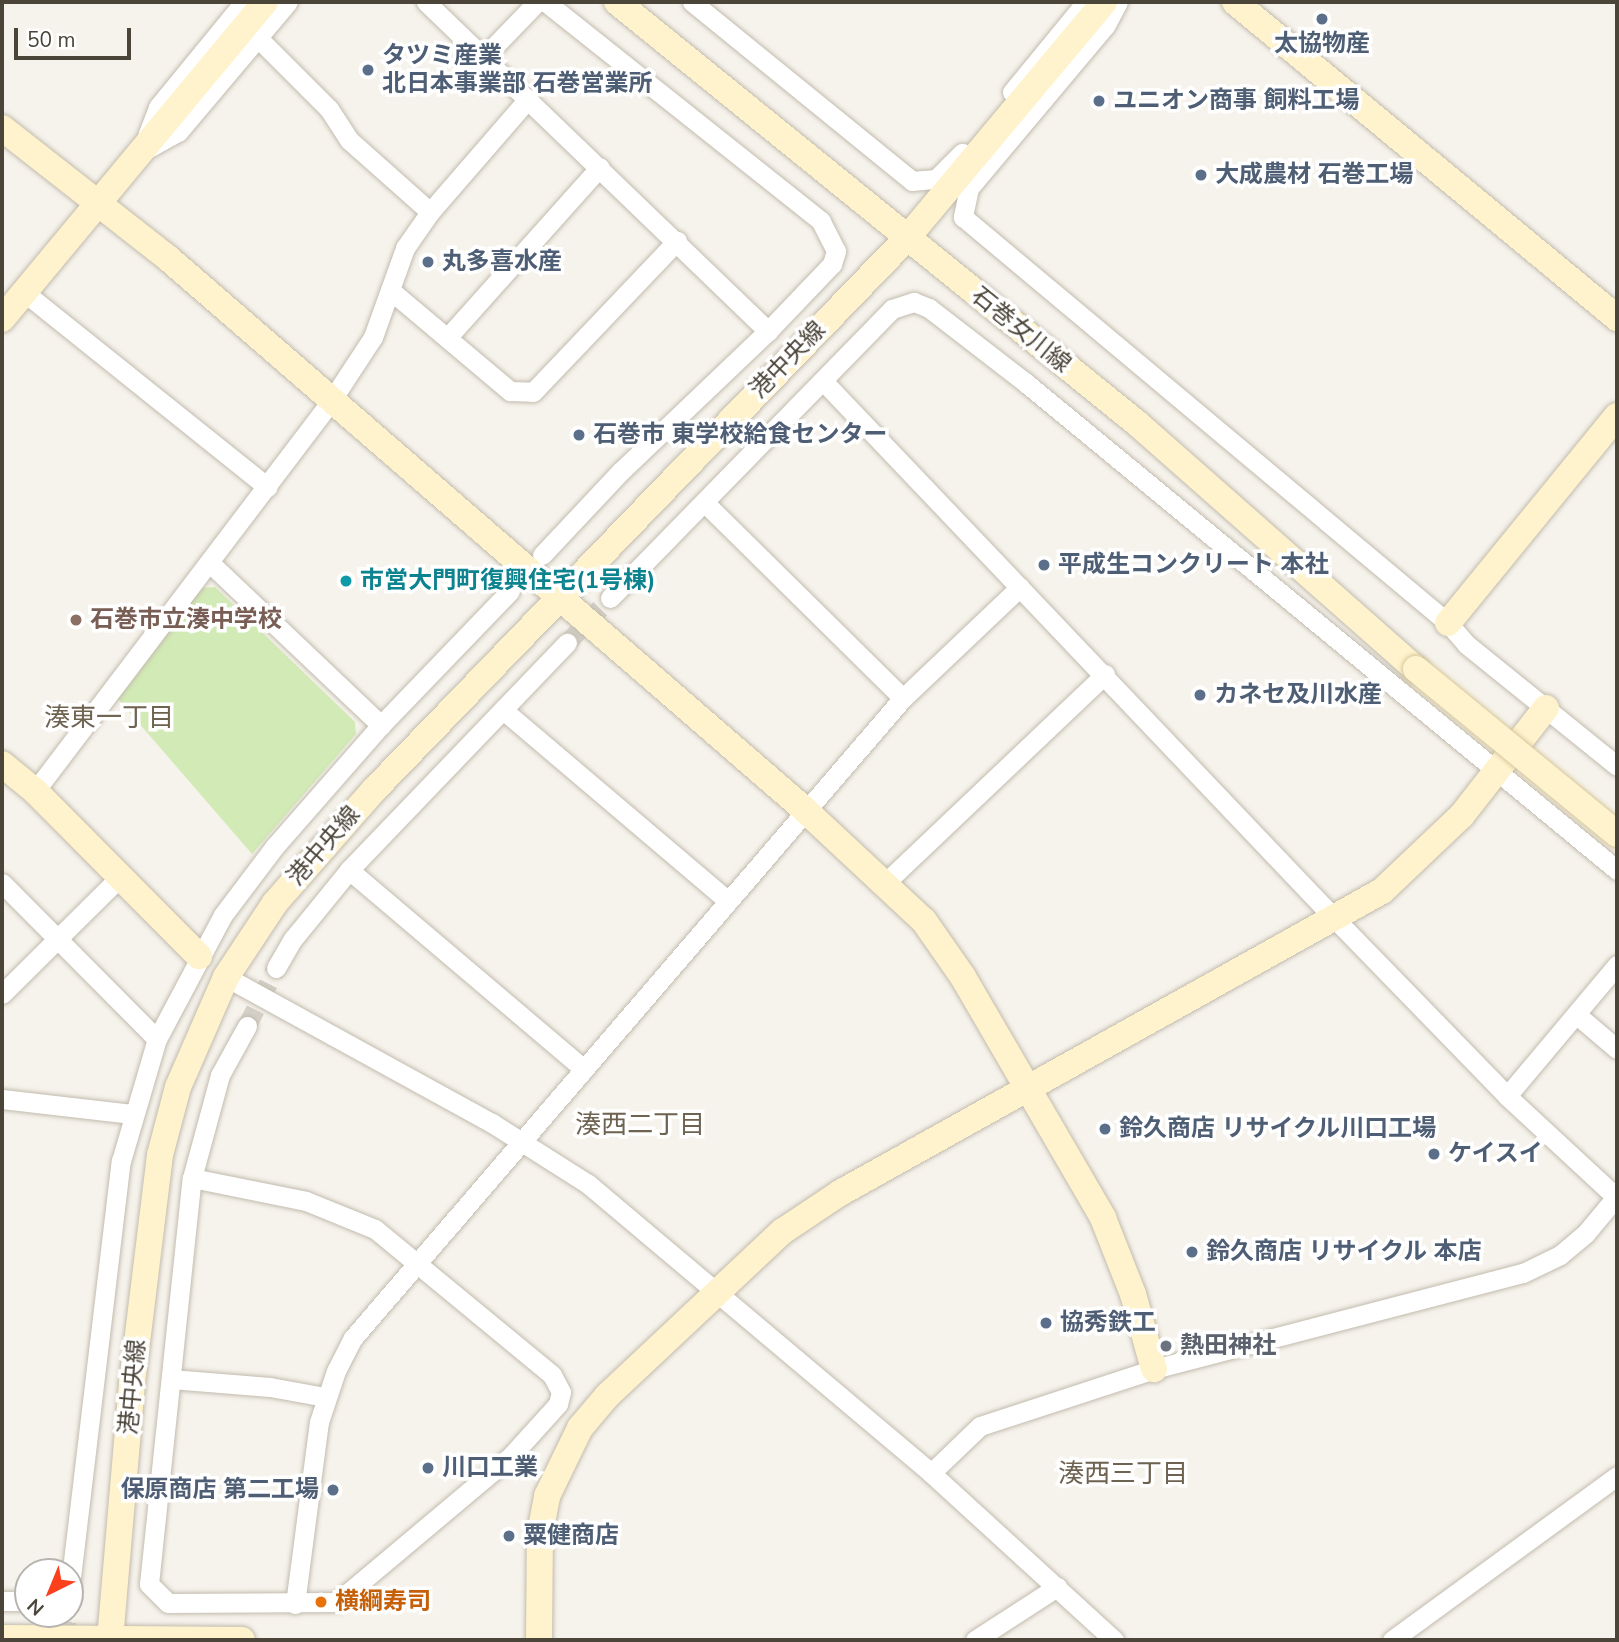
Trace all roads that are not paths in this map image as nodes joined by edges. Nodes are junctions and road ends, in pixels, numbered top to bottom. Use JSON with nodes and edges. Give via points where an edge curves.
{"nodes":[{"id":1,"x":244,"y":2,"type":"edge"},
{"id":2,"x":265,"y":2,"type":"edge"},
{"id":3,"x":288,"y":2,"type":"edge"},
{"id":4,"x":426,"y":2,"type":"edge"},
{"id":5,"x":537,"y":2,"type":"edge"},
{"id":6,"x":546,"y":2,"type":"edge"},
{"id":7,"x":617,"y":2,"type":"edge"},
{"id":8,"x":692,"y":2,"type":"edge"},
{"id":9,"x":1087,"y":2,"type":"edge"},
{"id":10,"x":1104,"y":2,"type":"edge"},
{"id":11,"x":1118,"y":2,"type":"edge"},
{"id":12,"x":1235,"y":2,"type":"edge"},
{"id":13,"x":258,"y":38,"type":"junction"},
{"id":14,"x":483,"y":58,"type":"junction"},
{"id":15,"x":528,"y":99,"type":"junction"},
{"id":16,"x":2,"y":128,"type":"edge"},
{"id":17,"x":140,"y":153,"type":"junction"},
{"id":18,"x":600,"y":167,"type":"junction"},
{"id":19,"x":99,"y":204,"type":"junction"},
{"id":20,"x":430,"y":212,"type":"junction"},
{"id":21,"x":907,"y":238,"type":"junction"},
{"id":22,"x":677,"y":242,"type":"junction"},
{"id":23,"x":390,"y":290,"type":"junction"},
{"id":24,"x":9,"y":306,"type":"edge"},
{"id":25,"x":1617,"y":318,"type":"edge"},
{"id":26,"x":768,"y":331,"type":"junction"},
{"id":27,"x":447,"y":338,"type":"junction"},
{"id":28,"x":824,"y":382,"type":"junction"},
{"id":29,"x":331,"y":401,"type":"junction"},
{"id":30,"x":1617,"y":416,"type":"edge"},
{"id":31,"x":267,"y":487,"type":"junction"},
{"id":32,"x":706,"y":504,"type":"junction"},
{"id":33,"x":542,"y":555,"type":"dead end"},
{"id":34,"x":209,"y":563,"type":"junction"},
{"id":35,"x":1020,"y":587,"type":"junction"},
{"id":36,"x":510,"y":591,"type":"dead end"},
{"id":37,"x":559,"y":598,"type":"junction"},
{"id":38,"x":610,"y":598,"type":"tunnel mouth"},
{"id":39,"x":1448,"y":623,"type":"junction"},
{"id":40,"x":567,"y":643,"type":"tunnel mouth"},
{"id":41,"x":1105,"y":674,"type":"junction"},
{"id":42,"x":902,"y":698,"type":"junction"},
{"id":43,"x":1546,"y":708,"type":"junction"},
{"id":44,"x":503,"y":710,"type":"junction"},
{"id":45,"x":381,"y":725,"type":"junction"},
{"id":46,"x":2,"y":764,"type":"edge"},
{"id":47,"x":1617,"y":766,"type":"edge"},
{"id":48,"x":1496,"y":773,"type":"junction"},
{"id":49,"x":35,"y":791,"type":"junction"},
{"id":50,"x":804,"y":810,"type":"junction"},
{"id":51,"x":1617,"y":834,"type":"edge"},
{"id":52,"x":349,"y":870,"type":"junction"},
{"id":53,"x":1617,"y":870,"type":"edge"},
{"id":54,"x":120,"y":877,"type":"junction"},
{"id":55,"x":886,"y":882,"type":"junction"},
{"id":56,"x":2,"y":883,"type":"edge"},
{"id":57,"x":728,"y":901,"type":"junction"},
{"id":58,"x":1336,"y":920,"type":"junction"},
{"id":59,"x":57,"y":941,"type":"junction"},
{"id":60,"x":199,"y":956,"type":"junction"},
{"id":61,"x":1617,"y":965,"type":"edge"},
{"id":62,"x":276,"y":968,"type":"tunnel mouth"},
{"id":63,"x":226,"y":977,"type":"junction"},
{"id":64,"x":2,"y":994,"type":"edge"},
{"id":65,"x":1577,"y":1015,"type":"junction"},
{"id":66,"x":247,"y":1026,"type":"tunnel mouth"},
{"id":67,"x":157,"y":1039,"type":"junction"},
{"id":68,"x":1617,"y":1049,"type":"edge"},
{"id":69,"x":584,"y":1069,"type":"junction"},
{"id":70,"x":1028,"y":1088,"type":"junction"},
{"id":71,"x":1507,"y":1096,"type":"junction"},
{"id":72,"x":2,"y":1099,"type":"edge"},
{"id":73,"x":132,"y":1114,"type":"junction"},
{"id":74,"x":520,"y":1143,"type":"junction"},
{"id":75,"x":192,"y":1178,"type":"junction"},
{"id":76,"x":1616,"y":1197,"type":"edge"},
{"id":77,"x":419,"y":1261,"type":"junction"},
{"id":78,"x":719,"y":1291,"type":"junction"},
{"id":79,"x":1154,"y":1369,"type":"junction"},
{"id":80,"x":170,"y":1379,"type":"junction"},
{"id":81,"x":325,"y":1397,"type":"junction"},
{"id":82,"x":931,"y":1473,"type":"junction"},
{"id":83,"x":1617,"y":1476,"type":"edge"},
{"id":84,"x":73,"y":1558,"type":"edge"},
{"id":85,"x":1057,"y":1587,"type":"junction"},
{"id":86,"x":295,"y":1604,"type":"junction"},
{"id":87,"x":2,"y":1638,"type":"edge"},
{"id":88,"x":110,"y":1639,"type":"edge"},
{"id":89,"x":242,"y":1640,"type":"edge"},
{"id":90,"x":539,"y":1640,"type":"edge"},
{"id":91,"x":975,"y":1640,"type":"edge"},
{"id":92,"x":1114,"y":1640,"type":"edge"},
{"id":93,"x":1392,"y":1640,"type":"edge"}],
"edges":[{"from":1,"to":17,"type":"street","via":[[158,107]]},
{"from":2,"to":17,"type":"street"},
{"from":3,"to":13,"type":"street"},
{"from":4,"to":14,"type":"street"},
{"from":5,"to":14,"type":"street"},
{"from":6,"to":26,"type":"street","via":[[828,230],[836,251],[832,264]]},
{"from":7,"to":21,"type":"street","name":"石巻女川線"},
{"from":8,"to":9,"type":"street","via":[[902,175],[924,181],[936,179],[949,168]]},
{"from":10,"to":21,"type":"street","name":"港中央線"},
{"from":11,"to":39,"type":"street","via":[[1105,26],[970,188],[962,217]]},
{"from":12,"to":25,"type":"street"},
{"from":13,"to":17,"type":"street","via":[[178,132]]},
{"from":13,"to":20,"type":"street","via":[[329,109],[349,140]]},
{"from":14,"to":15,"type":"street"},
{"from":15,"to":18,"type":"street"},
{"from":15,"to":20,"type":"street"},
{"from":16,"to":19,"type":"street"},
{"from":17,"to":19,"type":"street"},
{"from":18,"to":22,"type":"street"},
{"from":18,"to":27,"type":"street"},
{"from":19,"to":24,"type":"street"},
{"from":19,"to":29,"type":"street"},
{"from":20,"to":23,"type":"street","via":[[405,248]]},
{"from":21,"to":37,"type":"street","name":"港中央線"},
{"from":21,"to":51,"type":"street","name":"石巻女川線","bridge":true,"via":[[1138,424],[1416,669]]},
{"from":22,"to":26,"type":"street"},
{"from":22,"to":27,"type":"street","via":[[533,393],[510,391]]},
{"from":23,"to":27,"type":"street"},
{"from":23,"to":29,"type":"street","via":[[373,337]]},
{"from":24,"to":31,"type":"street"},
{"from":26,"to":33,"type":"street","via":[[621,471]]},
{"from":28,"to":32,"type":"street"},
{"from":28,"to":35,"type":"street"},
{"from":28,"to":48,"type":"street","via":[[892,309],[914,302],[929,308]]},
{"from":29,"to":31,"type":"street"},
{"from":29,"to":37,"type":"street"},
{"from":30,"to":39,"type":"street"},
{"from":31,"to":34,"type":"street"},
{"from":32,"to":38,"type":"street"},
{"from":32,"to":42,"type":"street"},
{"from":34,"to":45,"type":"street"},
{"from":34,"to":49,"type":"street"},
{"from":35,"to":41,"type":"street"},
{"from":35,"to":42,"type":"street"},
{"from":36,"to":45,"type":"street"},
{"from":37,"to":50,"type":"street"},
{"from":37,"to":63,"type":"street","name":"港中央線","via":[[374,790],[275,903]]},
{"from":39,"to":43,"type":"street","via":[[1466,644]]},
{"from":40,"to":44,"type":"street"},
{"from":41,"to":55,"type":"street"},
{"from":41,"to":58,"type":"street"},
{"from":42,"to":50,"type":"street"},
{"from":43,"to":47,"type":"street"},
{"from":43,"to":48,"type":"street"},
{"from":44,"to":52,"type":"street"},
{"from":44,"to":57,"type":"street"},
{"from":45,"to":60,"type":"street","via":[[275,846]]},
{"from":46,"to":49,"type":"street"},
{"from":48,"to":53,"type":"street"},
{"from":48,"to":58,"type":"street","via":[[1424,853],[1382,891]]},
{"from":49,"to":54,"type":"street"},
{"from":50,"to":55,"type":"street"},
{"from":50,"to":57,"type":"street"},
{"from":52,"to":62,"type":"street","via":[[293,939]]},
{"from":52,"to":69,"type":"street"},
{"from":54,"to":59,"type":"street"},
{"from":54,"to":60,"type":"street"},
{"from":55,"to":70,"type":"street","via":[[924,921]]},
{"from":56,"to":59,"type":"street"},
{"from":57,"to":69,"type":"street"},
{"from":58,"to":70,"type":"street"},
{"from":58,"to":71,"type":"street"},
{"from":59,"to":64,"type":"street"},
{"from":59,"to":67,"type":"street"},
{"from":60,"to":67,"type":"street"},
{"from":61,"to":65,"type":"street"},
{"from":63,"to":74,"type":"street"},
{"from":63,"to":88,"type":"street","name":"港中央線","via":[[178,1087],[160,1155],[132,1383]]},
{"from":65,"to":68,"type":"street"},
{"from":65,"to":71,"type":"street"},
{"from":66,"to":75,"type":"street","via":[[220,1075]]},
{"from":67,"to":73,"type":"street"},
{"from":69,"to":74,"type":"street"},
{"from":70,"to":78,"type":"street","via":[[840,1193],[783,1231]]},
{"from":70,"to":79,"type":"street","via":[[1103,1218],[1133,1294]]},
{"from":71,"to":76,"type":"street"},
{"from":72,"to":73,"type":"street"},
{"from":73,"to":84,"type":"street","via":[[121,1161]]},
{"from":74,"to":77,"type":"street"},
{"from":74,"to":78,"type":"street","via":[[588,1184]]},
{"from":75,"to":77,"type":"street","via":[[306,1201],[375,1229]]},
{"from":75,"to":80,"type":"street"},
{"from":76,"to":79,"type":"street","via":[[1560,1255],[1523,1273]]},
{"from":77,"to":81,"type":"street","via":[[353,1338]]},
{"from":77,"to":86,"type":"street","via":[[552,1375],[561,1392],[558,1404],[511,1456],[337,1602]]},
{"from":78,"to":82,"type":"street"},
{"from":78,"to":90,"type":"street","via":[[607,1396],[560,1462],[540,1533]]},
{"from":79,"to":82,"type":"street","via":[[980,1426]]},
{"from":80,"to":81,"type":"street","via":[[270,1387]]},
{"from":80,"to":86,"type":"street","via":[[149,1584],[167,1603]]},
{"from":81,"to":86,"type":"street","via":[[309,1471]]},
{"from":82,"to":85,"type":"street"},
{"from":83,"to":93,"type":"street"},
{"from":85,"to":91,"type":"street"},
{"from":85,"to":92,"type":"street"},
{"from":87,"to":88,"type":"street"},
{"from":88,"to":89,"type":"street"}]}
